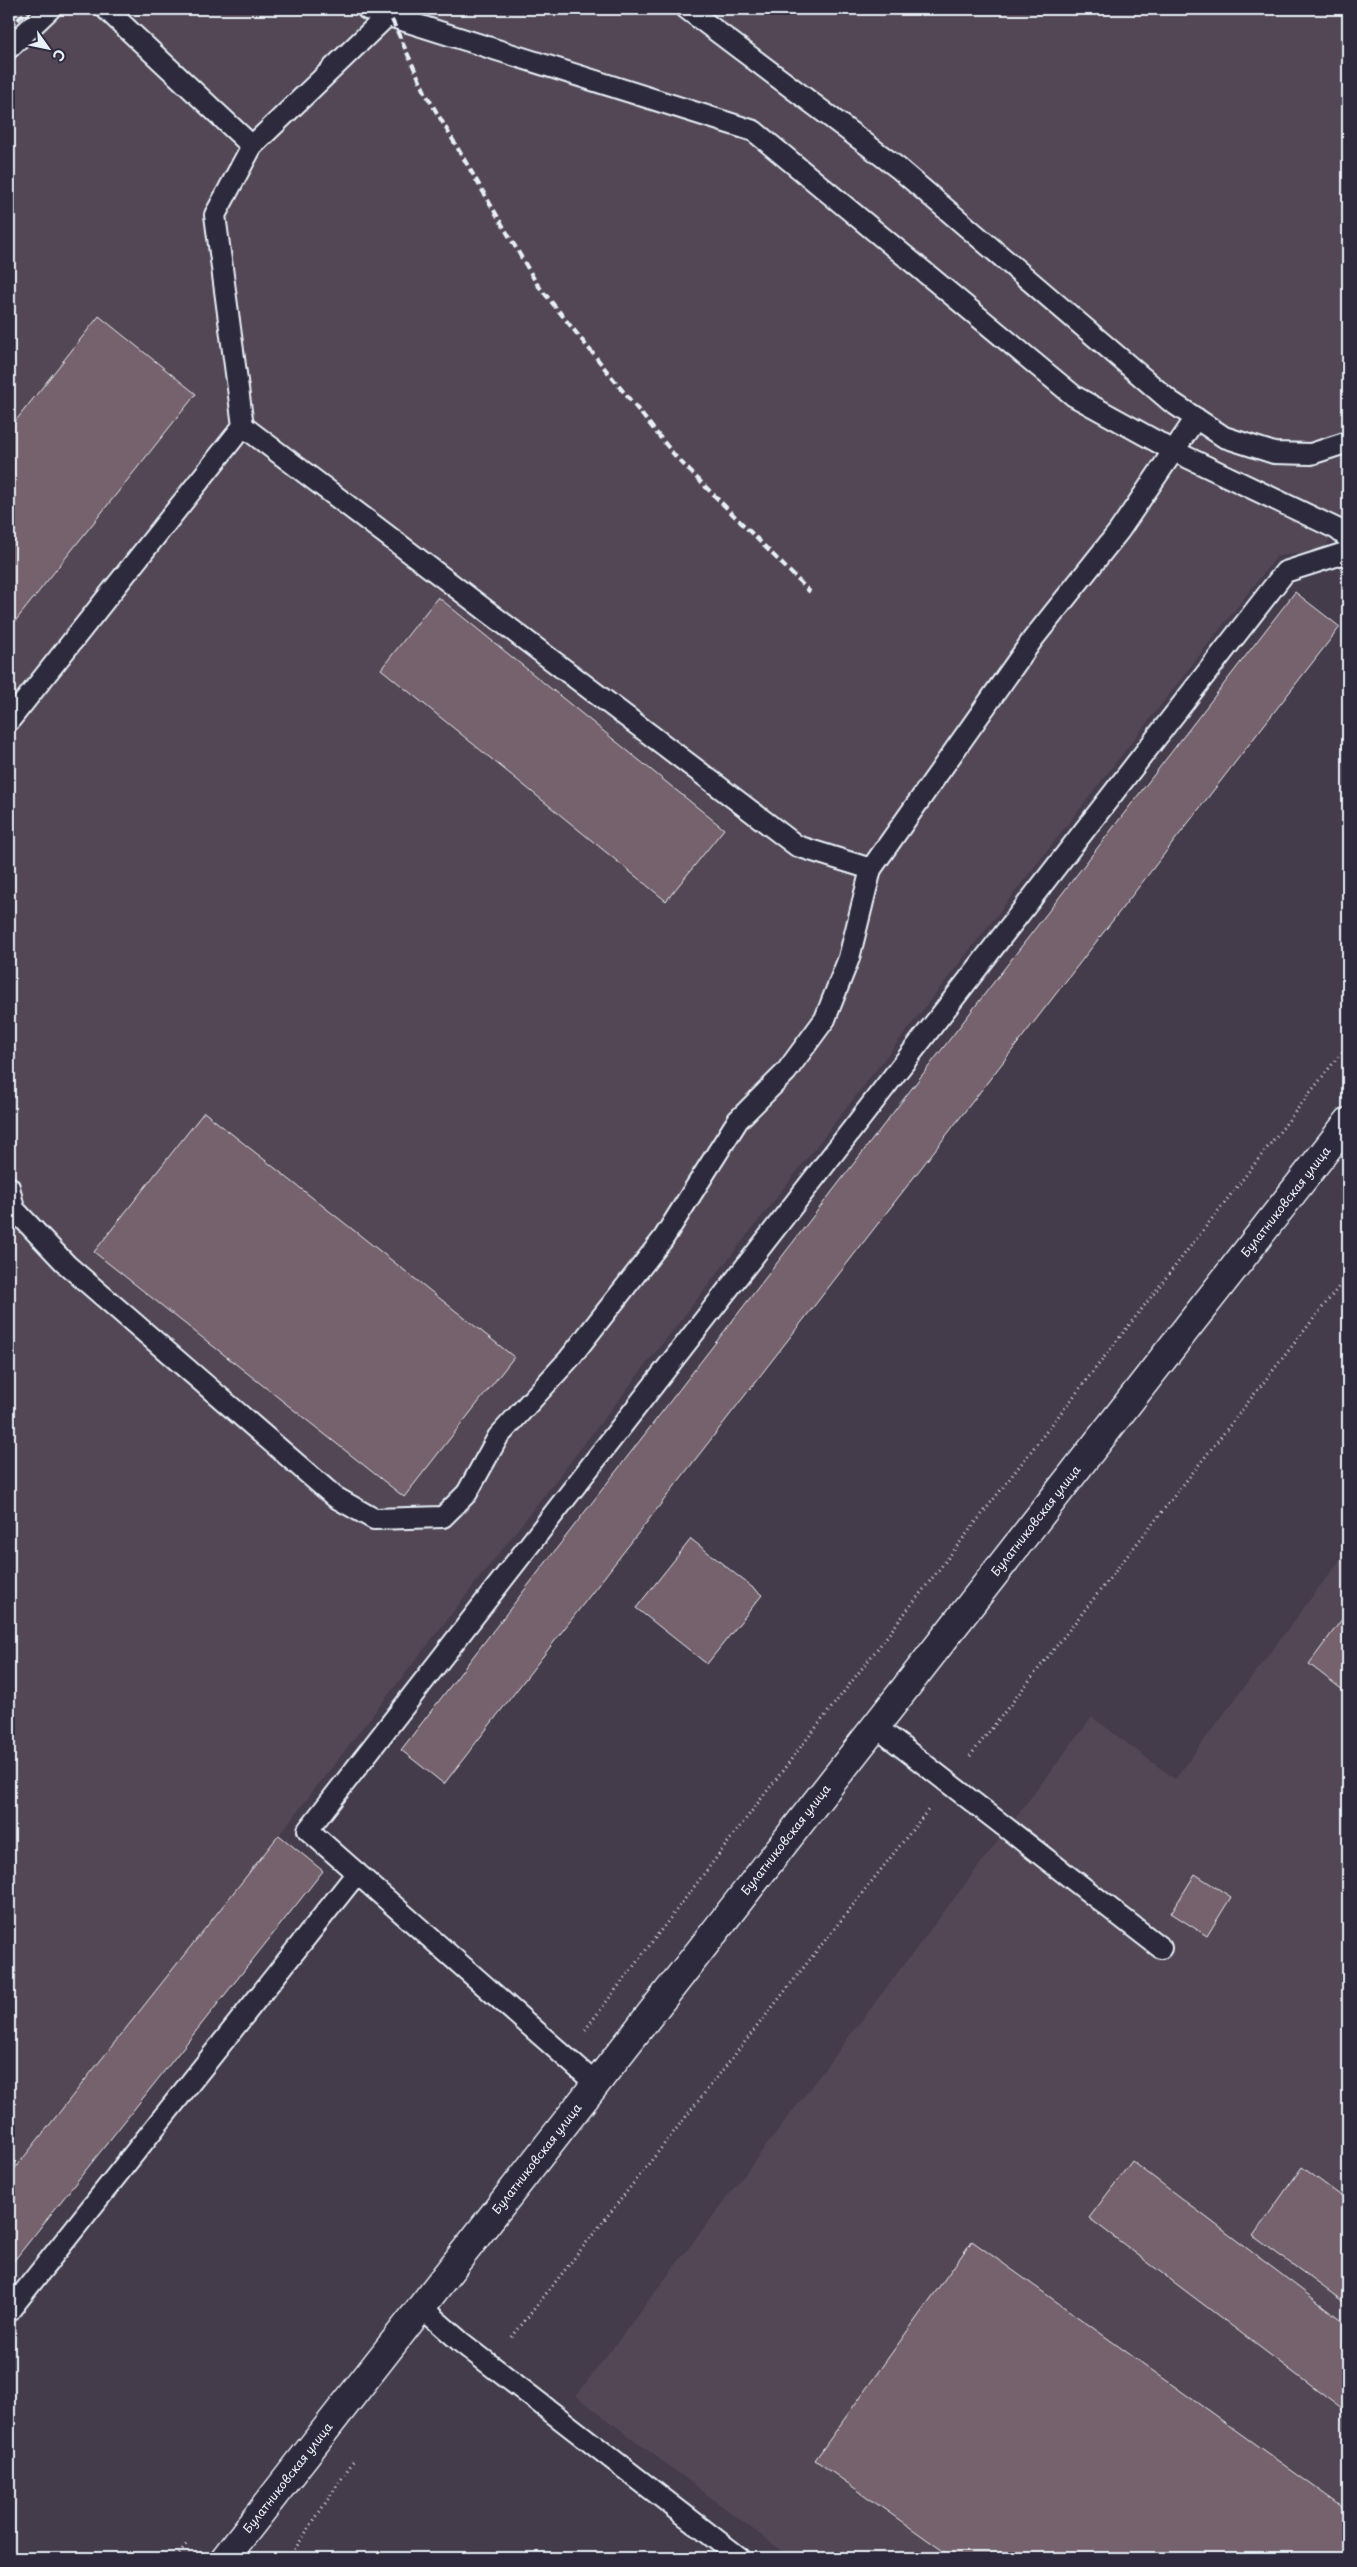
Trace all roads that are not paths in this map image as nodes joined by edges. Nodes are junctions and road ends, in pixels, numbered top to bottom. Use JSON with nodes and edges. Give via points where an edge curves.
{"nodes":[{"id":1,"x":50,"y":9,"type":"edge"},
{"id":2,"x":106,"y":9,"type":"edge"},
{"id":3,"x":367,"y":9,"type":"edge"},
{"id":4,"x":687,"y":9,"type":"edge"},
{"id":5,"x":394,"y":12,"type":"edge"},
{"id":6,"x":9,"y":48,"type":"edge"},
{"id":7,"x":252,"y":146,"type":"junction"},
{"id":8,"x":1196,"y":418,"type":"junction"},
{"id":9,"x":243,"y":426,"type":"junction"},
{"id":10,"x":1348,"y":442,"type":"edge"},
{"id":11,"x":1174,"y":451,"type":"junction"},
{"id":12,"x":1348,"y":538,"type":"edge"},
{"id":13,"x":1348,"y":552,"type":"edge"},
{"id":14,"x":9,"y":721,"type":"edge"},
{"id":15,"x":871,"y":869,"type":"junction"},
{"id":16,"x":1348,"y":1122,"type":"edge"},
{"id":17,"x":9,"y":1187,"type":"edge"},
{"id":18,"x":875,"y":1726,"type":"junction"},
{"id":19,"x":357,"y":1873,"type":"junction"},
{"id":20,"x":1161,"y":1948,"type":"dead end"},
{"id":21,"x":596,"y":2084,"type":"junction"},
{"id":22,"x":421,"y":2307,"type":"junction"},
{"id":23,"x":9,"y":2310,"type":"edge"},
{"id":24,"x":225,"y":2558,"type":"edge"},
{"id":25,"x":740,"y":2558,"type":"edge"}],
"edges":[{"from":1,"to":6,"type":"lane"},
{"from":2,"to":7,"type":"lane"},
{"from":3,"to":5,"type":"lane"},
{"from":4,"to":8,"type":"lane","via":[[898,168],[1170,401]]},
{"from":5,"to":7,"type":"lane"},
{"from":5,"to":11,"type":"lane","via":[[754,131],[1074,396]]},
{"from":7,"to":9,"type":"lane","via":[[215,215]]},
{"from":8,"to":10,"type":"lane","via":[[1224,437],[1274,452],[1311,454]]},
{"from":8,"to":11,"type":"lane"},
{"from":9,"to":14,"type":"lane"},
{"from":9,"to":15,"type":"lane","via":[[797,846]]},
{"from":11,"to":12,"type":"lane","via":[[1337,529]]},
{"from":11,"to":15,"type":"lane","via":[[1119,531],[1033,639]]},
{"from":13,"to":19,"type":"lane","via":[[1285,572],[308,1830]]},
{"from":15,"to":17,"type":"lane","via":[[849,958],[825,1018],[786,1072],[738,1120],[663,1239],[569,1359],[498,1437],[467,1493],[443,1517],[374,1519],[334,1497],[66,1265],[14,1209]]},
{"from":16,"to":18,"type":"street","name":"Булатниковская улица"},
{"from":18,"to":20,"type":"lane"},
{"from":18,"to":21,"type":"street","name":"Булатниковская улица"},
{"from":19,"to":21,"type":"lane"},
{"from":19,"to":23,"type":"lane"},
{"from":21,"to":22,"type":"street","name":"Булатниковская улица"},
{"from":22,"to":24,"type":"street","name":"Булатниковская улица"},
{"from":22,"to":25,"type":"lane","via":[[490,2365]]}]}
